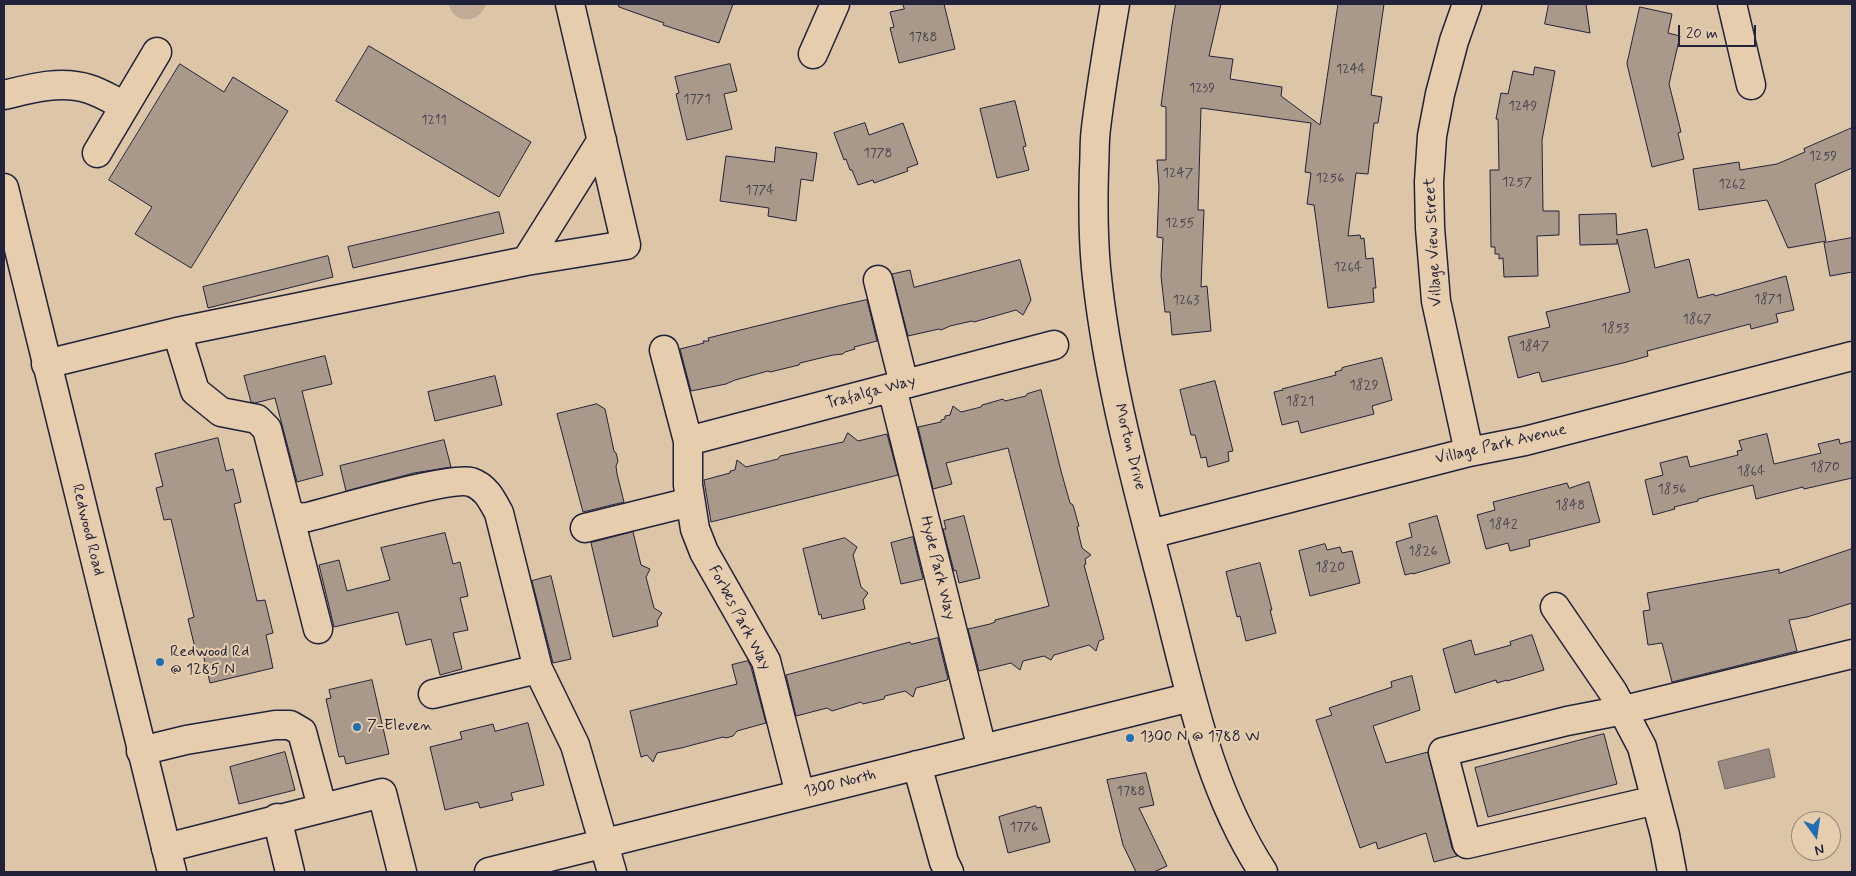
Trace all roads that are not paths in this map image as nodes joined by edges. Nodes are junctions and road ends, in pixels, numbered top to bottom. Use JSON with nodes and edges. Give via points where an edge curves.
{"nodes":[{"id":1,"x":570,"y":4,"type":"edge"},
{"id":2,"x":835,"y":4,"type":"edge"},
{"id":3,"x":1115,"y":4,"type":"edge"},
{"id":4,"x":1467,"y":4,"type":"edge"},
{"id":5,"x":1732,"y":4,"type":"edge"},
{"id":6,"x":157,"y":52,"type":"dead end"},
{"id":7,"x":814,"y":54,"type":"dead end"},
{"id":8,"x":1751,"y":85,"type":"dead end"},
{"id":9,"x":4,"y":95,"type":"edge"},
{"id":10,"x":125,"y":106,"type":"junction"},
{"id":11,"x":602,"y":140,"type":"junction"},
{"id":12,"x":97,"y":153,"type":"dead end"},
{"id":13,"x":4,"y":188,"type":"edge"},
{"id":14,"x":526,"y":261,"type":"junction"},
{"id":15,"x":878,"y":280,"type":"dead end"},
{"id":16,"x":177,"y":332,"type":"junction"},
{"id":17,"x":1054,"y":345,"type":"dead end"},
{"id":18,"x":664,"y":350,"type":"dead end"},
{"id":19,"x":1852,"y":356,"type":"edge"},
{"id":20,"x":46,"y":364,"type":"junction"},
{"id":21,"x":898,"y":386,"type":"junction"},
{"id":22,"x":688,"y":441,"type":"junction"},
{"id":23,"x":1469,"y":452,"type":"junction"},
{"id":24,"x":690,"y":502,"type":"junction"},
{"id":25,"x":288,"y":510,"type":"junction"},
{"id":26,"x":585,"y":528,"type":"dead end"},
{"id":27,"x":1150,"y":534,"type":"junction"},
{"id":28,"x":1555,"y":607,"type":"dead end"},
{"id":29,"x":318,"y":629,"type":"dead end"},
{"id":30,"x":1852,"y":655,"type":"edge"},
{"id":31,"x":538,"y":669,"type":"junction"},
{"id":32,"x":433,"y":694,"type":"dead end"},
{"id":33,"x":1191,"y":697,"type":"junction"},
{"id":34,"x":1624,"y":710,"type":"junction"},
{"id":35,"x":982,"y":749,"type":"junction"},
{"id":36,"x":142,"y":751,"type":"junction"},
{"id":37,"x":917,"y":765,"type":"junction"},
{"id":38,"x":800,"y":794,"type":"junction"},
{"id":39,"x":1656,"y":800,"type":"junction"},
{"id":40,"x":322,"y":808,"type":"junction"},
{"id":41,"x":277,"y":818,"type":"junction"},
{"id":42,"x":604,"y":844,"type":"junction"},
{"id":43,"x":169,"y":860,"type":"edge"},
{"id":44,"x":290,"y":872,"type":"edge"},
{"id":45,"x":402,"y":872,"type":"edge"},
{"id":46,"x":489,"y":872,"type":"edge"},
{"id":47,"x":612,"y":872,"type":"edge"},
{"id":48,"x":949,"y":872,"type":"edge"},
{"id":49,"x":1263,"y":872,"type":"edge"},
{"id":50,"x":1672,"y":872,"type":"edge"}],
"edges":[{"from":1,"to":11,"type":"street"},
{"from":2,"to":7,"type":"street"},
{"from":3,"to":27,"type":"street","name":"Morton Drive","via":[[1096,131],[1093,200],[1096,266],[1115,389]]},
{"from":4,"to":23,"type":"street","name":"Village View Street","via":[[1440,94],[1428,182],[1436,301]]},
{"from":5,"to":8,"type":"street"},
{"from":6,"to":10,"type":"street"},
{"from":9,"to":10,"type":"street","via":[[64,84],[90,89]]},
{"from":10,"to":12,"type":"street"},
{"from":11,"to":14,"type":"street"},
{"from":11,"to":14,"type":"street","via":[[626,245]]},
{"from":13,"to":20,"type":"street","name":"Redwood Road"},
{"from":14,"to":16,"type":"street"},
{"from":15,"to":21,"type":"street","name":"Hyde Park Way"},
{"from":16,"to":20,"type":"street"},
{"from":16,"to":25,"type":"street","via":[[196,391],[221,412],[257,419],[267,429]]},
{"from":17,"to":21,"type":"street","name":"Trafalga Way"},
{"from":18,"to":22,"type":"street","name":"Forbes Park Way"},
{"from":19,"to":23,"type":"street","name":"Village Park Avenue","via":[[1535,439]]},
{"from":20,"to":36,"type":"street","name":"Redwood Road"},
{"from":21,"to":22,"type":"street","name":"Trafalga Way"},
{"from":21,"to":35,"type":"street","name":"Hyde Park Way"},
{"from":22,"to":24,"type":"street","name":"Forbes Park Way"},
{"from":23,"to":27,"type":"street","name":"Village Park Avenue"},
{"from":24,"to":26,"type":"street"},
{"from":24,"to":38,"type":"street","name":"Forbes Park Way","via":[[704,552],[766,661]]},
{"from":25,"to":29,"type":"street"},
{"from":25,"to":31,"type":"street","via":[[297,518],[308,517],[444,483],[469,482],[479,486],[488,493],[499,513]]},
{"from":27,"to":33,"type":"street","name":"Morton Drive"},
{"from":28,"to":34,"type":"street"},
{"from":30,"to":34,"type":"street"},
{"from":31,"to":32,"type":"street"},
{"from":31,"to":42,"type":"street","via":[[575,745]]},
{"from":33,"to":35,"type":"street","name":"1300 North"},
{"from":33,"to":49,"type":"street","name":"Morton Drive","via":[[1225,804]]},
{"from":34,"to":39,"type":"street","via":[[1642,747]]},
{"from":34,"to":39,"type":"street","via":[[1443,752],[1467,844]]},
{"from":35,"to":37,"type":"street","name":"1300 North"},
{"from":36,"to":40,"type":"street","via":[[275,724],[290,725],[302,732]]},
{"from":36,"to":43,"type":"street","name":"Redwood Road"},
{"from":37,"to":38,"type":"street","name":"1300 North"},
{"from":37,"to":48,"type":"street"},
{"from":38,"to":42,"type":"street","name":"1300 North"},
{"from":39,"to":50,"type":"street"},
{"from":40,"to":41,"type":"street"},
{"from":40,"to":45,"type":"street","via":[[382,793]]},
{"from":41,"to":43,"type":"street"},
{"from":41,"to":44,"type":"street"},
{"from":42,"to":46,"type":"street","name":"1300 North"},
{"from":42,"to":47,"type":"street"}]}
